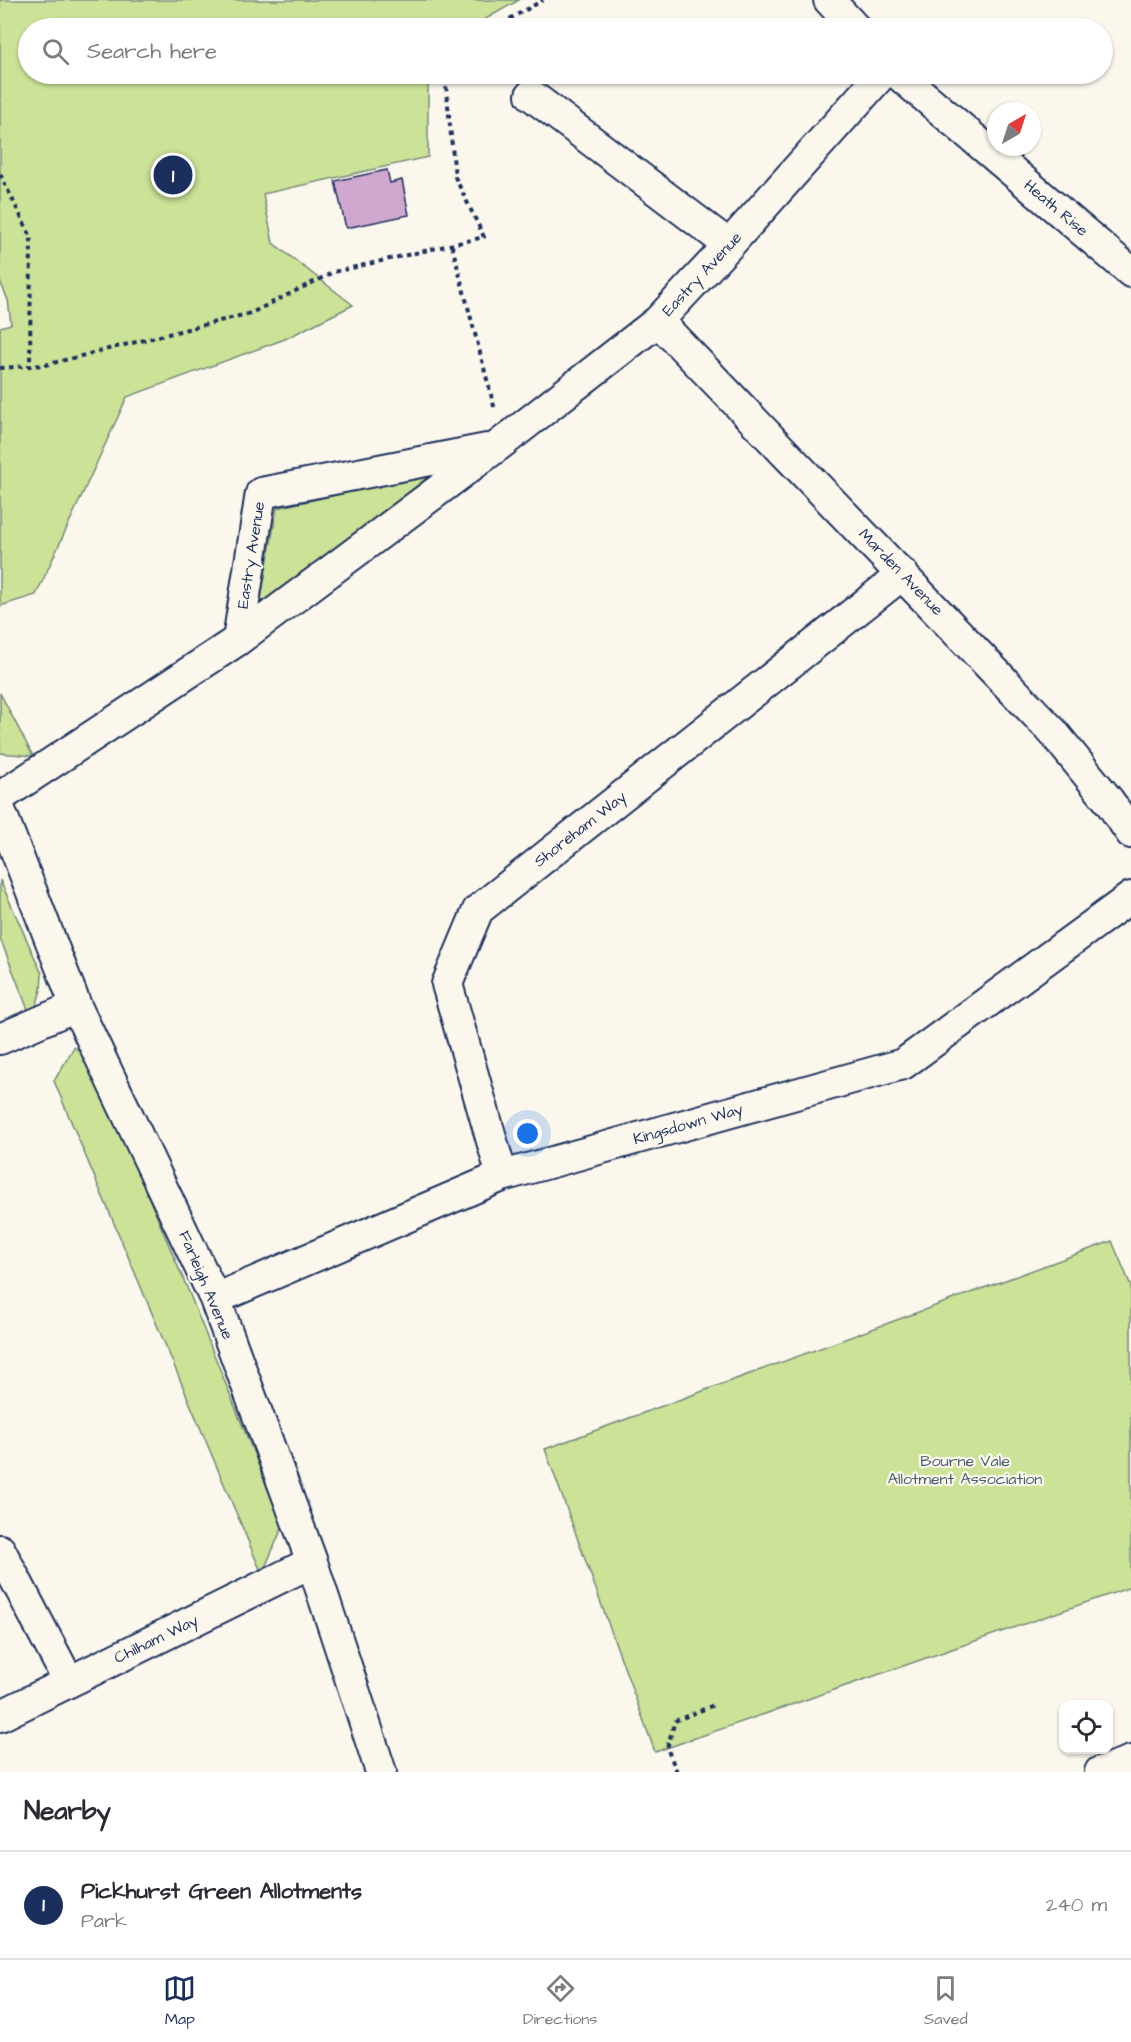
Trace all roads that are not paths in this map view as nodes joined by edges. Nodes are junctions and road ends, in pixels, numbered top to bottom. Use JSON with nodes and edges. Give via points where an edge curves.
{"nodes":[{"id":1,"x":829,"y":0,"type":"edge"},
{"id":2,"x":846,"y":18,"type":"edge"},
{"id":3,"x":873,"y":84,"type":"edge"},
{"id":4,"x":910,"y":84,"type":"edge"},
{"id":5,"x":531,"y":95,"type":"dead end"},
{"id":6,"x":729,"y":245,"type":"junction"},
{"id":7,"x":1131,"y":272,"type":"edge"},
{"id":8,"x":658,"y":321,"type":"junction"},
{"id":9,"x":500,"y":445,"type":"junction"},
{"id":10,"x":903,"y":574,"type":"junction"},
{"id":11,"x":238,"y":640,"type":"junction"},
{"id":12,"x":0,"y":797,"type":"edge"},
{"id":13,"x":0,"y":810,"type":"edge"},
{"id":14,"x":1131,"y":833,"type":"edge"},
{"id":15,"x":1131,"y":897,"type":"edge"},
{"id":16,"x":76,"y":1006,"type":"junction"},
{"id":17,"x":0,"y":1039,"type":"edge"},
{"id":18,"x":502,"y":1176,"type":"junction"},
{"id":19,"x":215,"y":1299,"type":"junction"},
{"id":20,"x":0,"y":1550,"type":"edge"},
{"id":21,"x":312,"y":1562,"type":"junction"},
{"id":22,"x":69,"y":1682,"type":"junction"},
{"id":23,"x":0,"y":1716,"type":"edge"},
{"id":24,"x":1131,"y":1761,"type":"edge"},
{"id":25,"x":381,"y":1772,"type":"edge"},
{"id":26,"x":1100,"y":1772,"type":"edge"}],
"edges":[{"from":1,"to":2,"type":"street"},
{"from":3,"to":6,"type":"street","name":"Eastry Avenue"},
{"from":4,"to":7,"type":"street","name":"Heath Rise"},
{"from":5,"to":6,"type":"street"},
{"from":6,"to":8,"type":"street","name":"Eastry Avenue"},
{"from":8,"to":9,"type":"street","name":"Eastry Avenue"},
{"from":8,"to":10,"type":"street","name":"Marden Avenue"},
{"from":9,"to":11,"type":"street","name":"Eastry Avenue"},
{"from":9,"to":11,"type":"street","name":"Eastry Avenue","via":[[261,494]]},
{"from":10,"to":14,"type":"street","name":"Marden Avenue","via":[[1053,732]]},
{"from":10,"to":18,"type":"street","name":"Shoreham Way","via":[[478,910],[447,984]]},
{"from":11,"to":12,"type":"street","name":"Eastry Avenue"},
{"from":13,"to":16,"type":"street","name":"Farleigh Avenue"},
{"from":15,"to":18,"type":"street","name":"Kingsdown Way","via":[[903,1064]]},
{"from":16,"to":17,"type":"street"},
{"from":16,"to":19,"type":"street","name":"Farleigh Avenue"},
{"from":18,"to":19,"type":"street","name":"Kingsdown Way"},
{"from":19,"to":21,"type":"street","name":"Farleigh Avenue"},
{"from":20,"to":22,"type":"street"},
{"from":21,"to":22,"type":"street","name":"Chilham Way"},
{"from":21,"to":25,"type":"street","name":"Farleigh Avenue"},
{"from":22,"to":23,"type":"street","name":"Chilham Way"},
{"from":24,"to":26,"type":"street"}]}
